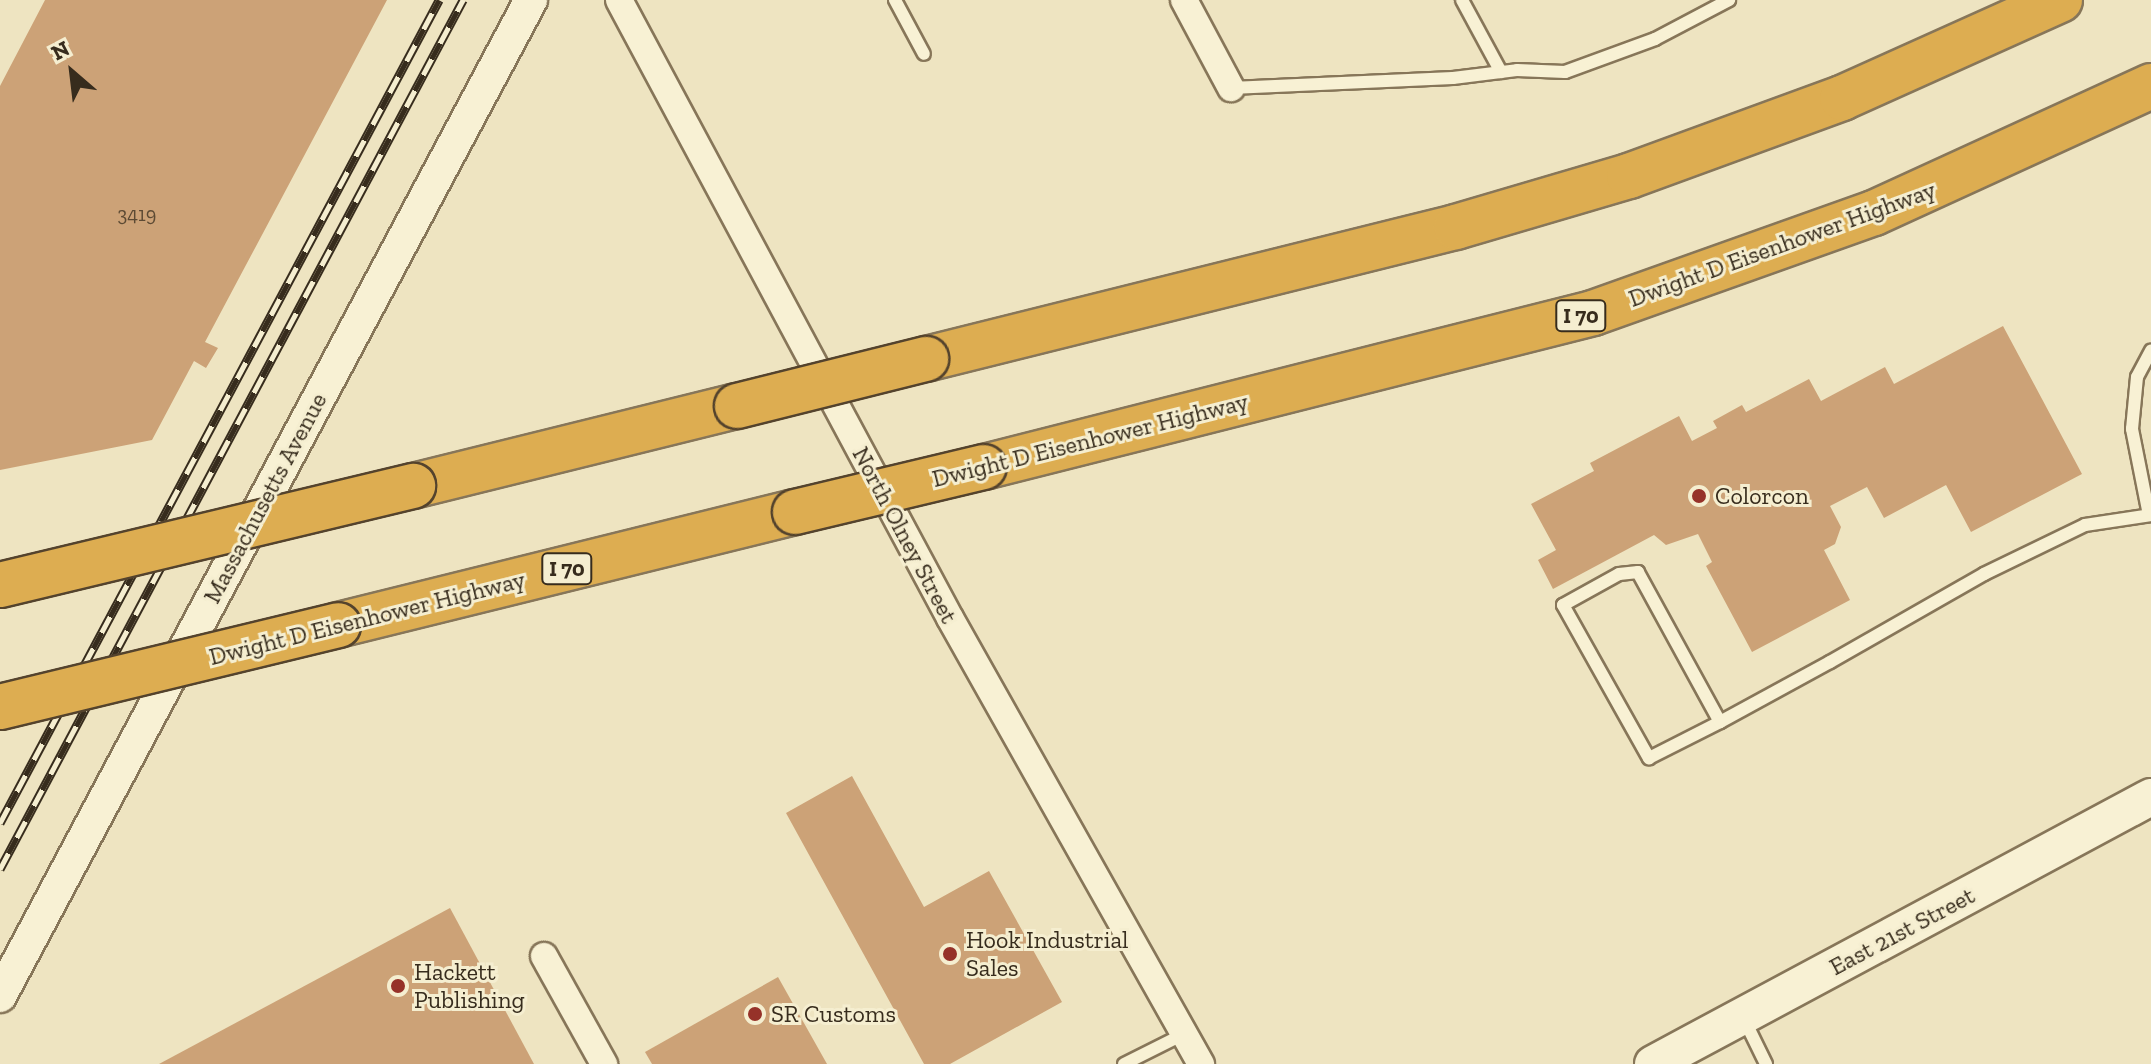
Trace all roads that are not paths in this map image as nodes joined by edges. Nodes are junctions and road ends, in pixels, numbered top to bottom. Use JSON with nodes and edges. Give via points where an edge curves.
{"nodes":[{"id":1,"x":531,"y":0,"type":"edge"},
{"id":2,"x":619,"y":0,"type":"edge"},
{"id":3,"x":895,"y":0,"type":"edge"},
{"id":4,"x":1184,"y":0,"type":"edge"},
{"id":5,"x":1462,"y":0,"type":"edge"},
{"id":6,"x":1729,"y":0,"type":"edge"},
{"id":7,"x":2060,"y":0,"type":"edge"},
{"id":8,"x":924,"y":54,"type":"dead end"},
{"id":9,"x":1501,"y":72,"type":"junction"},
{"id":10,"x":2151,"y":86,"type":"edge"},
{"id":11,"x":1231,"y":88,"type":"joint"},
{"id":12,"x":2151,"y":351,"type":"edge"},
{"id":13,"x":2150,"y":515,"type":"edge"},
{"id":14,"x":0,"y":585,"type":"edge"},
{"id":15,"x":0,"y":707,"type":"edge"},
{"id":16,"x":1720,"y":722,"type":"junction"},
{"id":17,"x":2151,"y":797,"type":"edge"},
{"id":18,"x":544,"y":956,"type":"dead end"},
{"id":19,"x":0,"y":996,"type":"edge"},
{"id":20,"x":1743,"y":1017,"type":"junction"},
{"id":21,"x":1184,"y":1034,"type":"junction"},
{"id":22,"x":604,"y":1064,"type":"edge"},
{"id":23,"x":1124,"y":1064,"type":"edge"},
{"id":24,"x":1201,"y":1064,"type":"edge"},
{"id":25,"x":1653,"y":1064,"type":"edge"},
{"id":26,"x":1766,"y":1064,"type":"edge"}],
"edges":[{"from":1,"to":19,"type":"street","name":"Massachusetts Avenue"},
{"from":2,"to":21,"type":"street","name":"North Olney Street","via":[[950,618]]},
{"from":3,"to":8,"type":"lane"},
{"from":4,"to":11,"type":"street"},
{"from":5,"to":9,"type":"lane"},
{"from":6,"to":9,"type":"lane","via":[[1588,67]]},
{"from":7,"to":14,"type":"highway","bridge":true,"via":[[1842,98],[1616,181],[1456,227]]},
{"from":9,"to":11,"type":"lane"},
{"from":10,"to":15,"type":"highway","name":"Dwight D Eisenhower Highway","number":"I 70","bridge":true,"via":[[1927,192],[1593,313]]},
{"from":12,"to":13,"type":"lane","via":[[2137,377],[2132,429]]},
{"from":13,"to":16,"type":"lane","via":[[2085,525],[1984,574]]},
{"from":16,"to":16,"type":"lane","via":[[1638,572],[1619,574],[1563,605],[1649,758]]},
{"from":17,"to":20,"type":"main road","name":"East 21st Street"},
{"from":18,"to":22,"type":"street"},
{"from":20,"to":25,"type":"main road","name":"East 21st Street"},
{"from":20,"to":26,"type":"lane"},
{"from":21,"to":23,"type":"lane"},
{"from":21,"to":24,"type":"street","name":"North Olney Street"}]}
